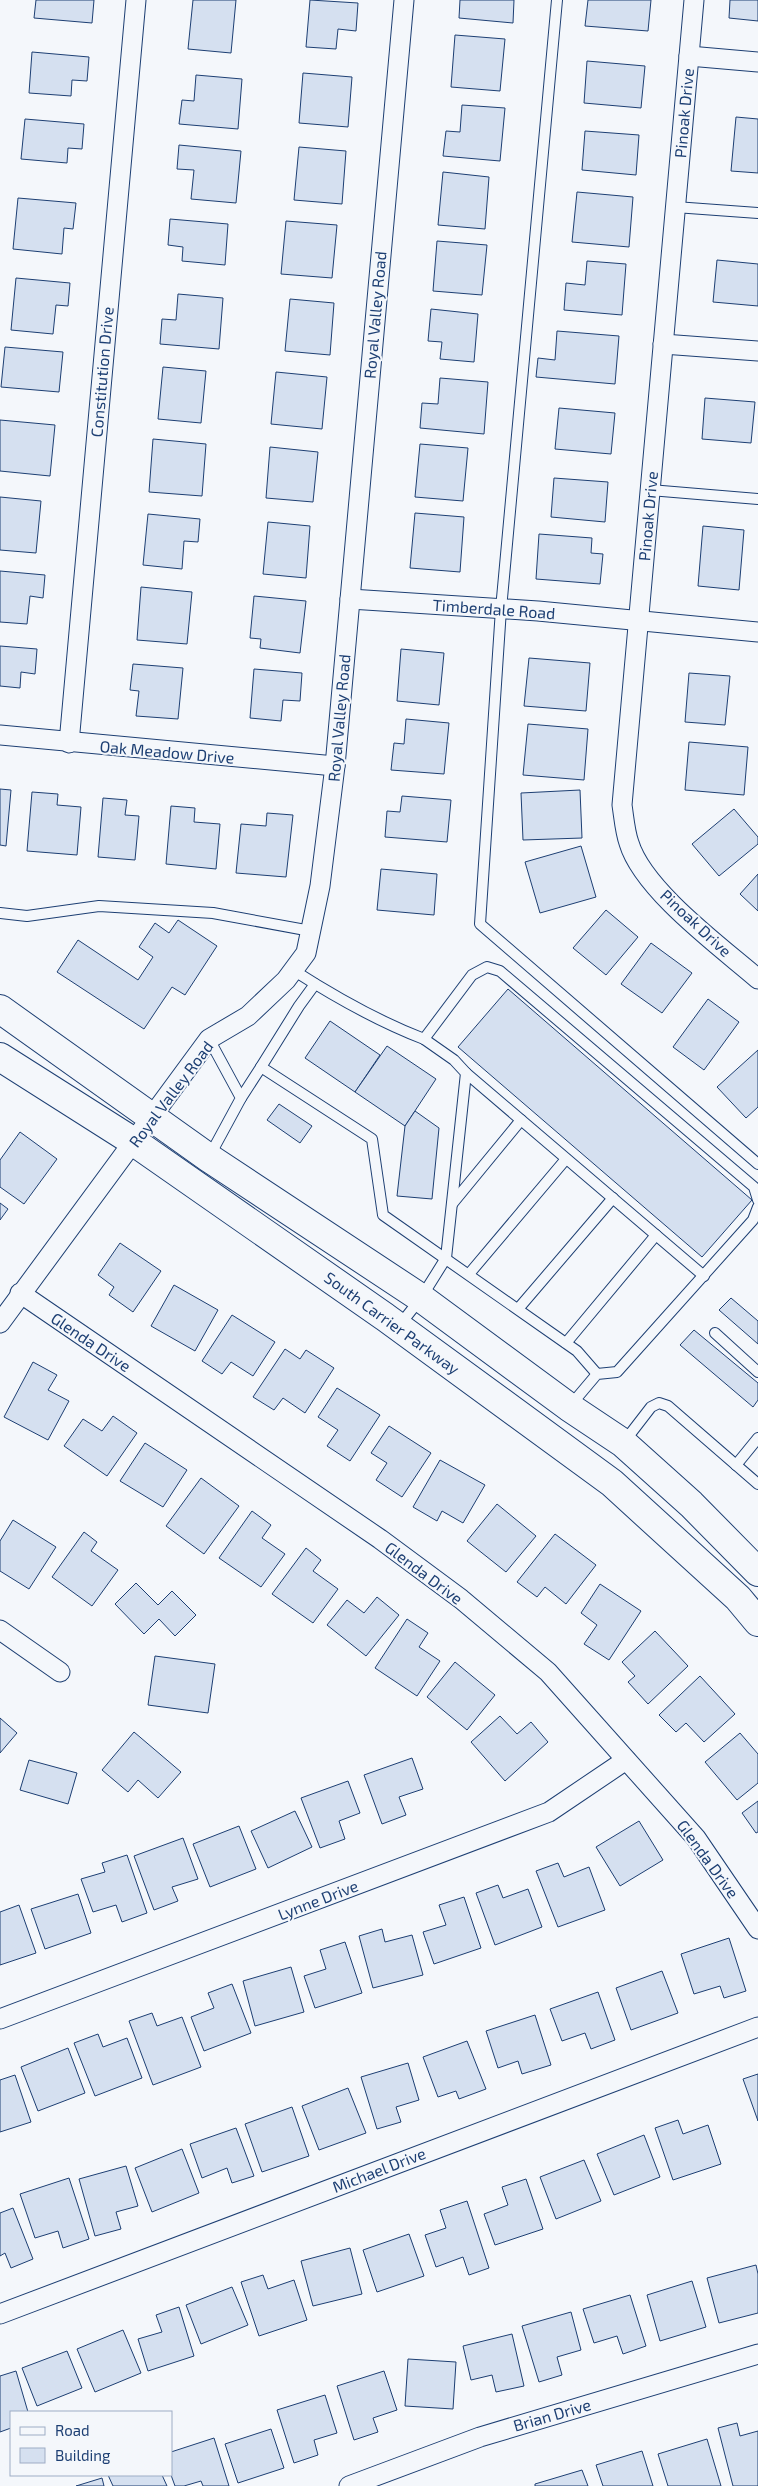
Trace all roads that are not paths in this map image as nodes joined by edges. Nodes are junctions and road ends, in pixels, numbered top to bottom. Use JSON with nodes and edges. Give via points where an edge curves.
{"nodes":[{"id":1,"x":136,"y":0,"type":"edge"},
{"id":2,"x":404,"y":0,"type":"edge"},
{"id":3,"x":557,"y":0,"type":"edge"},
{"id":4,"x":694,"y":0,"type":"edge"},
{"id":5,"x":689,"y":56,"type":"junction"},
{"id":6,"x":758,"y":62,"type":"edge"},
{"id":7,"x":676,"y":207,"type":"junction"},
{"id":8,"x":758,"y":213,"type":"edge"},
{"id":9,"x":663,"y":344,"type":"junction"},
{"id":10,"x":758,"y":351,"type":"edge"},
{"id":11,"x":650,"y":490,"type":"junction"},
{"id":12,"x":758,"y":499,"type":"edge"},
{"id":13,"x":350,"y":599,"type":"junction"},
{"id":14,"x":502,"y":609,"type":"junction"},
{"id":15,"x":638,"y":620,"type":"junction"},
{"id":16,"x":758,"y":632,"type":"edge"},
{"id":17,"x":0,"y":736,"type":"edge"},
{"id":18,"x":69,"y":743,"type":"junction"},
{"id":19,"x":335,"y":766,"type":"junction"},
{"id":20,"x":0,"y":913,"type":"edge"},
{"id":21,"x":311,"y":931,"type":"junction"},
{"id":22,"x":293,"y":970,"type":"junction"},
{"id":23,"x":758,"y":979,"type":"edge"},
{"id":24,"x":315,"y":984,"type":"junction"},
{"id":25,"x":0,"y":1009,"type":"edge"},
{"id":26,"x":424,"y":1038,"type":"junction"},
{"id":27,"x":210,"y":1039,"type":"junction"},
{"id":28,"x":0,"y":1057,"type":"edge"},
{"id":29,"x":261,"y":1067,"type":"junction"},
{"id":30,"x":466,"y":1073,"type":"junction"},
{"id":31,"x":242,"y":1098,"type":"junction"},
{"id":32,"x":152,"y":1117,"type":"junction"},
{"id":33,"x":521,"y":1120,"type":"junction"},
{"id":34,"x":134,"y":1142,"type":"junction"},
{"id":35,"x":209,"y":1158,"type":"junction"},
{"id":36,"x":566,"y":1159,"type":"junction"},
{"id":37,"x":758,"y":1164,"type":"edge"},
{"id":38,"x":613,"y":1198,"type":"junction"},
{"id":39,"x":758,"y":1200,"type":"edge"},
{"id":40,"x":452,"y":1204,"type":"junction"},
{"id":41,"x":758,"y":1207,"type":"edge"},
{"id":42,"x":656,"y":1235,"type":"junction"},
{"id":43,"x":446,"y":1258,"type":"junction"},
{"id":44,"x":469,"y":1274,"type":"junction"},
{"id":45,"x":704,"y":1276,"type":"junction"},
{"id":46,"x":20,"y":1293,"type":"junction"},
{"id":47,"x":421,"y":1298,"type":"junction"},
{"id":48,"x":518,"y":1308,"type":"junction"},
{"id":49,"x":0,"y":1323,"type":"edge"},
{"id":50,"x":398,"y":1327,"type":"junction"},
{"id":51,"x":715,"y":1333,"type":"dead end"},
{"id":52,"x":566,"y":1343,"type":"junction"},
{"id":53,"x":758,"y":1372,"type":"edge"},
{"id":54,"x":597,"y":1374,"type":"junction"},
{"id":55,"x":569,"y":1407,"type":"junction"},
{"id":56,"x":758,"y":1438,"type":"edge"},
{"id":57,"x":623,"y":1443,"type":"junction"},
{"id":58,"x":736,"y":1465,"type":"junction"},
{"id":59,"x":758,"y":1484,"type":"edge"},
{"id":60,"x":756,"y":1567,"type":"edge"},
{"id":61,"x":738,"y":1598,"type":"junction"},
{"id":62,"x":758,"y":1622,"type":"edge"},
{"id":63,"x":0,"y":1630,"type":"edge"},
{"id":64,"x":60,"y":1672,"type":"dead end"},
{"id":65,"x":626,"y":1760,"type":"junction"},
{"id":66,"x":758,"y":1929,"type":"edge"},
{"id":67,"x":0,"y":2019,"type":"edge"},
{"id":68,"x":758,"y":2027,"type":"edge"},
{"id":69,"x":0,"y":2314,"type":"edge"},
{"id":70,"x":758,"y":2354,"type":"edge"},
{"id":71,"x":349,"y":2486,"type":"edge"}],
"edges":[{"from":1,"to":18,"type":"street","name":"Constitution Drive"},
{"from":2,"to":13,"type":"street","name":"Royal Valley Road"},
{"from":3,"to":14,"type":"lane"},
{"from":4,"to":5,"type":"street","name":"Pinoak Drive"},
{"from":5,"to":6,"type":"street"},
{"from":5,"to":7,"type":"street","name":"Pinoak Drive"},
{"from":7,"to":8,"type":"lane"},
{"from":7,"to":9,"type":"street","name":"Pinoak Drive"},
{"from":9,"to":10,"type":"street"},
{"from":9,"to":11,"type":"street","name":"Pinoak Drive"},
{"from":11,"to":12,"type":"lane"},
{"from":11,"to":15,"type":"street","name":"Pinoak Drive"},
{"from":13,"to":14,"type":"street","name":"Timberdale Road"},
{"from":13,"to":19,"type":"street","name":"Royal Valley Road"},
{"from":14,"to":15,"type":"street","name":"Timberdale Road"},
{"from":14,"to":37,"type":"lane","via":[[480,924]]},
{"from":15,"to":16,"type":"street","name":"Timberdale Road"},
{"from":15,"to":23,"type":"street","name":"Pinoak Drive","via":[[622,806],[629,844],[642,868],[670,903]]},
{"from":17,"to":18,"type":"street","name":"Oak Meadow Drive"},
{"from":18,"to":19,"type":"street","name":"Oak Meadow Drive"},
{"from":19,"to":21,"type":"street","name":"Royal Valley Road"},
{"from":20,"to":21,"type":"lane","via":[[27,916],[99,906],[213,913]]},
{"from":21,"to":22,"type":"street","name":"Royal Valley Road","via":[[306,953]]},
{"from":22,"to":24,"type":"lane"},
{"from":22,"to":27,"type":"street","name":"Royal Valley Road","via":[[248,1016]]},
{"from":24,"to":26,"type":"lane","via":[[393,1027]]},
{"from":24,"to":29,"type":"lane"},
{"from":25,"to":32,"type":"main road","name":"South Carrier Parkway"},
{"from":26,"to":30,"type":"lane"},
{"from":26,"to":39,"type":"lane","via":[[472,975],[487,967],[500,971],[754,1187]]},
{"from":27,"to":31,"type":"lane"},
{"from":27,"to":32,"type":"street","name":"Royal Valley Road"},
{"from":28,"to":34,"type":"main road","name":"South Carrier Parkway"},
{"from":29,"to":31,"type":"lane"},
{"from":29,"to":43,"type":"lane","via":[[372,1139],[383,1215]]},
{"from":30,"to":33,"type":"lane"},
{"from":30,"to":40,"type":"lane"},
{"from":31,"to":35,"type":"lane"},
{"from":32,"to":34,"type":"street","name":"Royal Valley Road"},
{"from":32,"to":35,"type":"main road","name":"South Carrier Parkway"},
{"from":33,"to":36,"type":"lane"},
{"from":33,"to":40,"type":"lane"},
{"from":34,"to":46,"type":"street","name":"Royal Valley Road"},
{"from":34,"to":50,"type":"main road","name":"South Carrier Parkway"},
{"from":35,"to":47,"type":"main road","name":"South Carrier Parkway"},
{"from":36,"to":38,"type":"lane"},
{"from":36,"to":44,"type":"lane"},
{"from":38,"to":42,"type":"lane"},
{"from":38,"to":48,"type":"lane"},
{"from":40,"to":43,"type":"lane"},
{"from":41,"to":45,"type":"lane","via":[[753,1220]]},
{"from":42,"to":45,"type":"lane"},
{"from":42,"to":52,"type":"lane"},
{"from":43,"to":44,"type":"lane"},
{"from":43,"to":47,"type":"lane"},
{"from":44,"to":48,"type":"lane"},
{"from":45,"to":54,"type":"lane","via":[[617,1372]]},
{"from":46,"to":49,"type":"street","name":"Royal Valley Road"},
{"from":46,"to":65,"type":"street","name":"Glenda Drive","via":[[380,1539],[461,1599],[548,1672]]},
{"from":47,"to":50,"type":"lane"},
{"from":47,"to":55,"type":"main road","name":"South Carrier Parkway"},
{"from":48,"to":52,"type":"lane"},
{"from":50,"to":61,"type":"main road","name":"South Carrier Parkway","via":[[612,1484]]},
{"from":51,"to":53,"type":"lane"},
{"from":52,"to":54,"type":"lane","via":[[577,1350]]},
{"from":54,"to":55,"type":"lane"},
{"from":55,"to":57,"type":"main road","name":"South Carrier Parkway"},
{"from":56,"to":58,"type":"lane"},
{"from":57,"to":58,"type":"lane","via":[[651,1407],[659,1403],[668,1406]]},
{"from":57,"to":60,"type":"main road","name":"South Carrier Parkway"},
{"from":58,"to":59,"type":"lane"},
{"from":60,"to":61,"type":"main road"},
{"from":61,"to":62,"type":"main road","name":"South Carrier Parkway"},
{"from":63,"to":64,"type":"street"},
{"from":65,"to":66,"type":"street","name":"Glenda Drive","via":[[696,1838]]},
{"from":65,"to":67,"type":"street","name":"Lynne Drive","via":[[549,1812]]},
{"from":68,"to":69,"type":"street","name":"Michael Drive"},
{"from":70,"to":71,"type":"street","name":"Brian Drive","via":[[480,2436]]}]}
